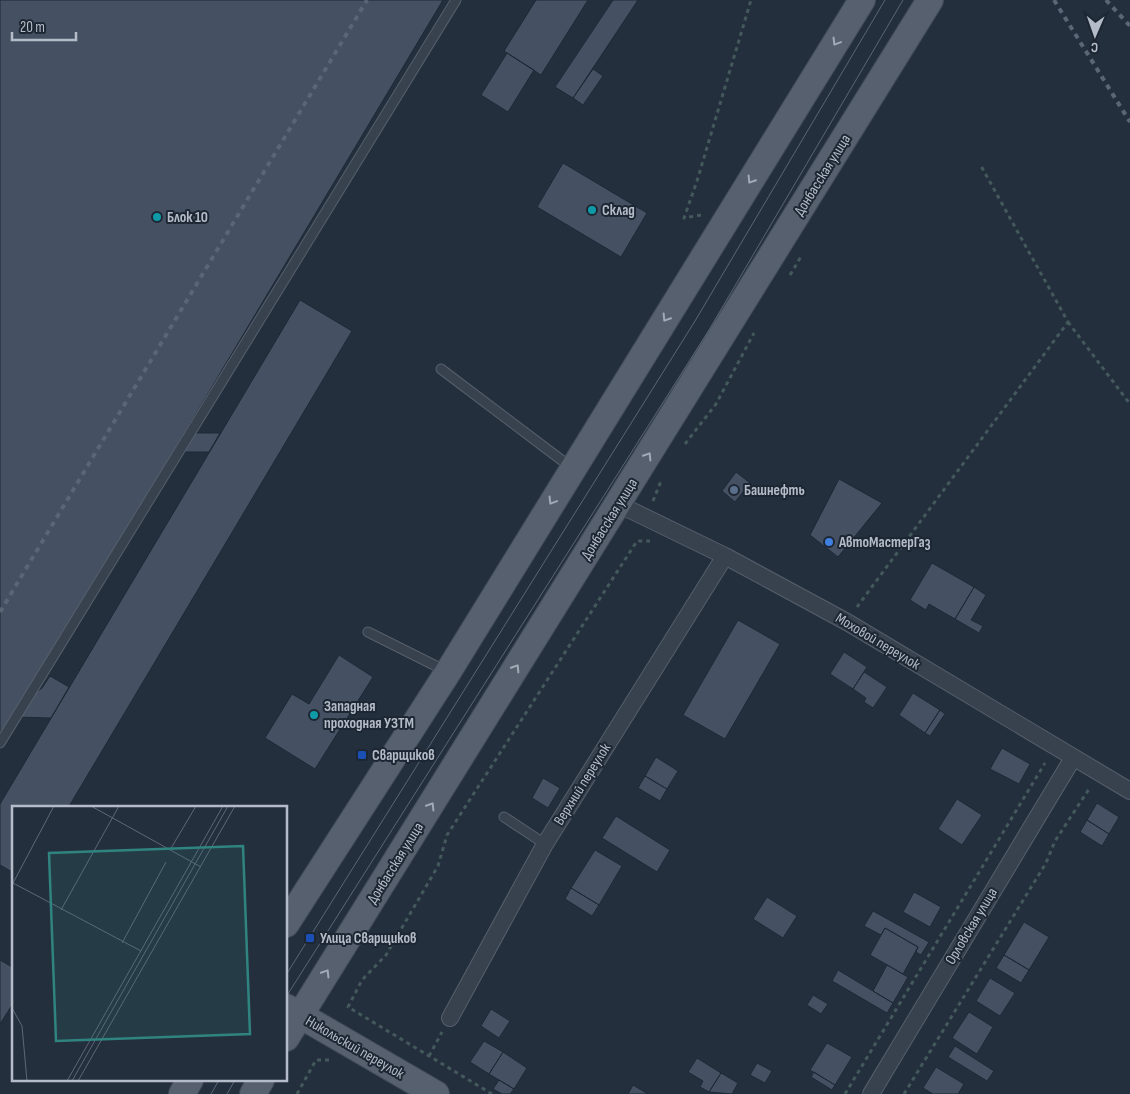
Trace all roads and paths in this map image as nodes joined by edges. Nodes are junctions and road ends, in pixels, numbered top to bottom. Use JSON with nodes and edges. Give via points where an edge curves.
{"nodes":[{"id":1,"x":456,"y":0,"type":"edge"},
{"id":2,"x":751,"y":0,"type":"edge"},
{"id":3,"x":862,"y":0,"type":"edge"},
{"id":4,"x":930,"y":0,"type":"edge"},
{"id":5,"x":981,"y":166,"type":"dead end"},
{"id":6,"x":684,"y":218,"type":"dead end"},
{"id":7,"x":1068,"y":322,"type":"junction"},
{"id":8,"x":442,"y":369,"type":"dead end"},
{"id":9,"x":1130,"y":404,"type":"edge"},
{"id":10,"x":572,"y":468,"type":"junction"},
{"id":11,"x":618,"y":504,"type":"junction"},
{"id":12,"x":657,"y":541,"type":"dead end"},
{"id":13,"x":725,"y":556,"type":"junction"},
{"id":14,"x":847,"y":622,"type":"junction"},
{"id":15,"x":368,"y":632,"type":"dead end"},
{"id":16,"x":448,"y":672,"type":"junction"},
{"id":17,"x":0,"y":743,"type":"edge"},
{"id":18,"x":1037,"y":758,"type":"dead end"},
{"id":19,"x":1072,"y":758,"type":"junction"},
{"id":20,"x":1045,"y":763,"type":"junction"},
{"id":21,"x":1062,"y":774,"type":"junction"},
{"id":22,"x":1130,"y":791,"type":"edge"},
{"id":23,"x":504,"y":817,"type":"dead end"},
{"id":24,"x":546,"y":844,"type":"junction"},
{"id":25,"x":288,"y":921,"type":"edge"},
{"id":26,"x":293,"y":1011,"type":"edge"},
{"id":27,"x":450,"y":1018,"type":"joint"},
{"id":28,"x":288,"y":1030,"type":"edge"},
{"id":29,"x":429,"y":1056,"type":"junction"},
{"id":30,"x":334,"y":1060,"type":"dead end"},
{"id":31,"x":189,"y":1082,"type":"edge"},
{"id":32,"x":260,"y":1082,"type":"edge"},
{"id":33,"x":428,"y":1092,"type":"edge"},
{"id":34,"x":182,"y":1094,"type":"edge"},
{"id":35,"x":253,"y":1094,"type":"edge"},
{"id":36,"x":297,"y":1094,"type":"edge"},
{"id":37,"x":492,"y":1094,"type":"edge"},
{"id":38,"x":845,"y":1094,"type":"edge"},
{"id":39,"x":871,"y":1094,"type":"edge"},
{"id":40,"x":904,"y":1094,"type":"edge"}],
"edges":[{"from":1,"to":17,"type":"lane"},
{"from":2,"to":6,"type":"path"},
{"from":3,"to":10,"type":"main road","one_way":true},
{"from":11,"to":4,"type":"main road","name":"Донбасская улица","one_way":true},
{"from":5,"to":7,"type":"path"},
{"from":7,"to":9,"type":"path"},
{"from":7,"to":14,"type":"path"},
{"from":8,"to":10,"type":"lane"},
{"from":10,"to":16,"type":"main road","one_way":true},
{"from":11,"to":13,"type":"street","name":"Моховой переулок"},
{"from":26,"to":11,"type":"main road","name":"Донбасская улица","one_way":true},
{"from":12,"to":29,"type":"path","via":[[637,541],[446,835],[438,866],[386,955],[362,980],[348,1007]]},
{"from":13,"to":14,"type":"street","name":"Моховой переулок"},
{"from":13,"to":24,"type":"street","name":"Верхний переулок"},
{"from":14,"to":19,"type":"street","name":"Моховой переулок"},
{"from":15,"to":16,"type":"lane"},
{"from":16,"to":25,"type":"main road"},
{"from":18,"to":20,"type":"path"},
{"from":19,"to":21,"type":"street","name":"Орловская улица"},
{"from":19,"to":22,"type":"street","name":"Моховой переулок"},
{"from":20,"to":21,"type":"path"},
{"from":20,"to":38,"type":"path"},
{"from":21,"to":39,"type":"street","name":"Орловская улица"},
{"from":21,"to":40,"type":"path","via":[[1091,790],[1055,841],[1046,863]]},
{"from":23,"to":24,"type":"lane"},
{"from":24,"to":27,"type":"street","name":"Верхний переулок"},
{"from":26,"to":28,"type":"main road","name":"Донбасская улица"},
{"from":26,"to":33,"type":"main road","name":"Никольский переулок"},
{"from":27,"to":29,"type":"path"},
{"from":29,"to":37,"type":"path"},
{"from":30,"to":36,"type":"path","via":[[316,1060]]},
{"from":31,"to":34,"type":"main road"},
{"from":32,"to":35,"type":"main road"}]}
